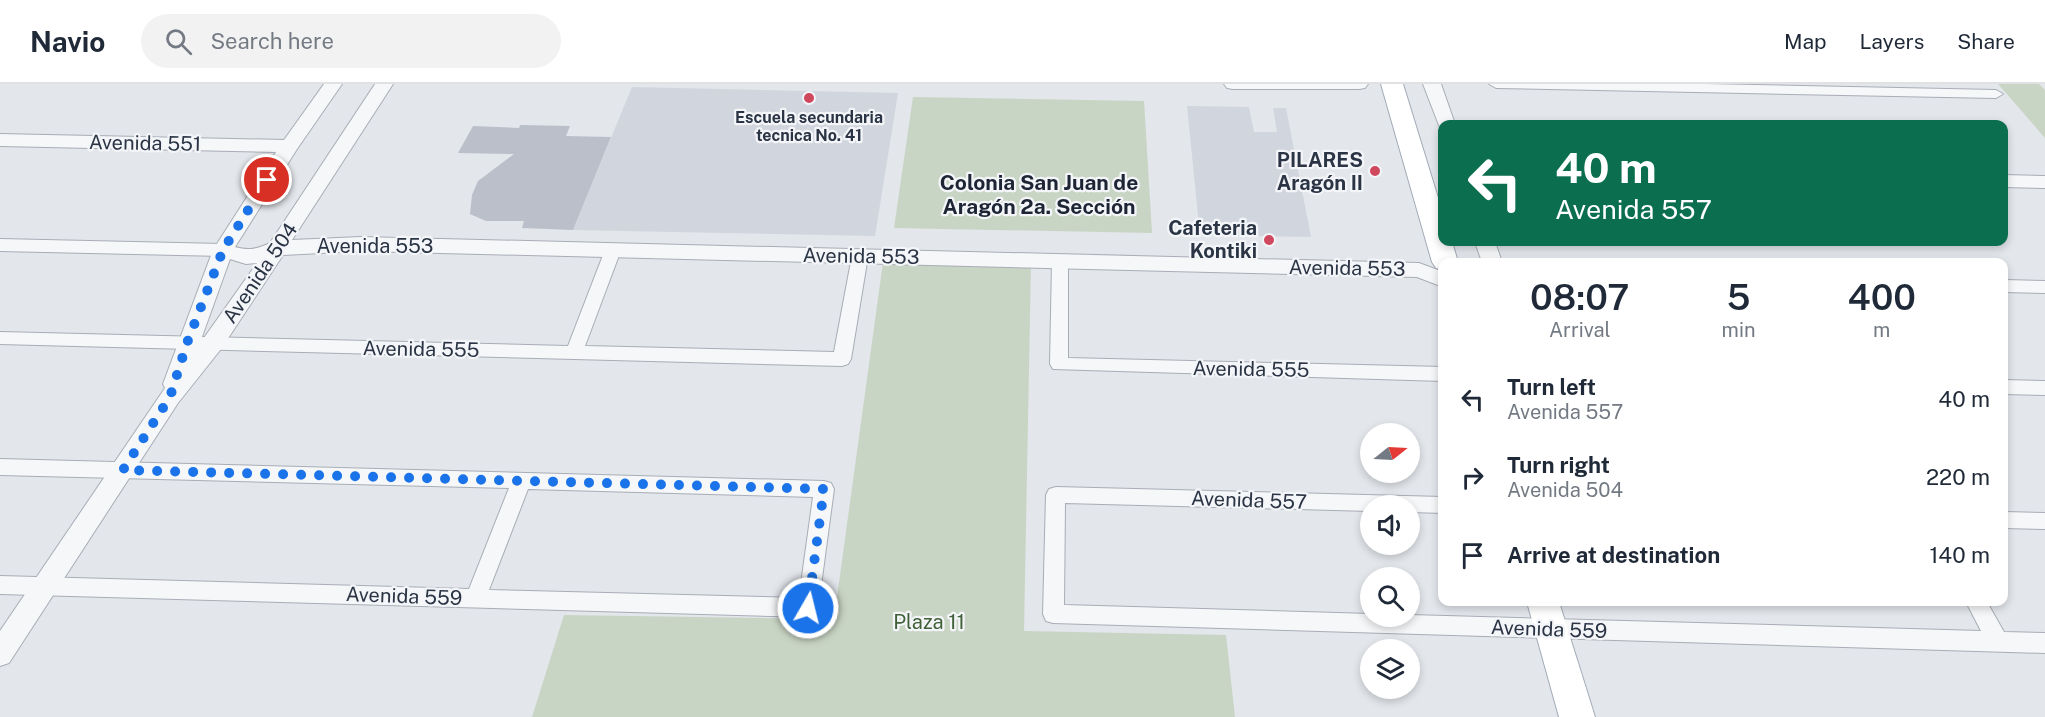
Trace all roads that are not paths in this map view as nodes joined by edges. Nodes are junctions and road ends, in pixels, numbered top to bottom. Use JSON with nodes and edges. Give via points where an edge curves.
{"nodes":[{"id":1,"x":333,"y":84,"type":"edge"},
{"id":2,"x":384,"y":84,"type":"edge"},
{"id":3,"x":1233,"y":84,"type":"edge"},
{"id":4,"x":1359,"y":84,"type":"edge"},
{"id":5,"x":1392,"y":84,"type":"edge"},
{"id":6,"x":1432,"y":84,"type":"edge"},
{"id":7,"x":1496,"y":84,"type":"edge"},
{"id":8,"x":1686,"y":86,"type":"edge"},
{"id":9,"x":1992,"y":89,"type":"edge"},
{"id":10,"x":1445,"y":120,"type":"edge"},
{"id":11,"x":0,"y":140,"type":"edge"},
{"id":12,"x":289,"y":146,"type":"junction"},
{"id":13,"x":2008,"y":181,"type":"edge"},
{"id":14,"x":2045,"y":182,"type":"edge"},
{"id":15,"x":1438,"y":241,"type":"edge"},
{"id":16,"x":0,"y":244,"type":"edge"},
{"id":17,"x":277,"y":248,"type":"junction"},
{"id":18,"x":223,"y":250,"type":"junction"},
{"id":19,"x":614,"y":250,"type":"junction"},
{"id":20,"x":860,"y":256,"type":"junction"},
{"id":21,"x":1060,"y":261,"type":"junction"},
{"id":22,"x":1438,"y":278,"type":"edge"},
{"id":23,"x":2008,"y":286,"type":"edge"},
{"id":24,"x":2045,"y":286,"type":"edge"},
{"id":25,"x":0,"y":338,"type":"edge"},
{"id":26,"x":187,"y":343,"type":"junction"},
{"id":27,"x":213,"y":344,"type":"junction"},
{"id":28,"x":574,"y":352,"type":"junction"},
{"id":29,"x":1438,"y":374,"type":"edge"},
{"id":30,"x":2008,"y":387,"type":"edge"},
{"id":31,"x":2045,"y":388,"type":"edge"},
{"id":32,"x":170,"y":397,"type":"junction"},
{"id":33,"x":0,"y":467,"type":"edge"},
{"id":34,"x":123,"y":470,"type":"junction"},
{"id":35,"x":521,"y":481,"type":"junction"},
{"id":36,"x":1438,"y":505,"type":"edge"},
{"id":37,"x":2008,"y":520,"type":"edge"},
{"id":38,"x":2045,"y":521,"type":"edge"},
{"id":39,"x":0,"y":585,"type":"edge"},
{"id":40,"x":45,"y":586,"type":"junction"},
{"id":41,"x":476,"y":598,"type":"junction"},
{"id":42,"x":1978,"y":606,"type":"edge"},
{"id":43,"x":1053,"y":614,"type":"joint"},
{"id":44,"x":1547,"y":615,"type":"edge"},
{"id":45,"x":1998,"y":641,"type":"junction"},
{"id":46,"x":2045,"y":643,"type":"edge"},
{"id":47,"x":0,"y":654,"type":"edge"},
{"id":48,"x":1577,"y":717,"type":"edge"}],
"edges":[{"from":1,"to":12,"type":"street","name":"Avenida 504"},
{"from":2,"to":17,"type":"street","name":"Avenida 504"},
{"from":3,"to":4,"type":"street"},
{"from":5,"to":15,"type":"main road"},
{"from":6,"to":10,"type":"street"},
{"from":7,"to":8,"type":"street"},
{"from":8,"to":9,"type":"street"},
{"from":11,"to":12,"type":"street","name":"Avenida 551"},
{"from":12,"to":18,"type":"street","name":"Avenida 504"},
{"from":13,"to":14,"type":"street"},
{"from":16,"to":18,"type":"street"},
{"from":17,"to":18,"type":"street","name":"Avenida 553","via":[[246,257]]},
{"from":17,"to":19,"type":"street","name":"Avenida 553","via":[[361,244]]},
{"from":17,"to":27,"type":"street","name":"Avenida 504"},
{"from":18,"to":26,"type":"street","name":"Avenida 504"},
{"from":19,"to":20,"type":"street","name":"Avenida 553"},
{"from":19,"to":28,"type":"street"},
{"from":20,"to":21,"type":"street","name":"Avenida 553"},
{"from":20,"to":28,"type":"street","name":"Avenida 555","via":[[842,359]]},
{"from":21,"to":22,"type":"street","name":"Avenida 553","via":[[1419,270]]},
{"from":21,"to":29,"type":"street","name":"Avenida 555","via":[[1059,364]]},
{"from":23,"to":24,"type":"street"},
{"from":25,"to":26,"type":"street","name":"Avenida 555"},
{"from":26,"to":27,"type":"street","name":"Avenida 555"},
{"from":26,"to":32,"type":"street","name":"Avenida 504"},
{"from":27,"to":28,"type":"street","name":"Avenida 555"},
{"from":27,"to":32,"type":"street","name":"Avenida 504"},
{"from":30,"to":31,"type":"street"},
{"from":32,"to":34,"type":"street","name":"Avenida 504"},
{"from":33,"to":34,"type":"street"},
{"from":34,"to":35,"type":"street"},
{"from":34,"to":40,"type":"street","name":"Avenida 504"},
{"from":35,"to":41,"type":"street"},
{"from":35,"to":41,"type":"street","name":"Avenida 559","via":[[824,489],[808,608]]},
{"from":36,"to":43,"type":"street","name":"Avenida 557","via":[[1056,495]]},
{"from":37,"to":38,"type":"street"},
{"from":39,"to":40,"type":"street","name":"Avenida 559"},
{"from":40,"to":41,"type":"street","name":"Avenida 559"},
{"from":40,"to":47,"type":"street","name":"Avenida 504"},
{"from":42,"to":45,"type":"street"},
{"from":43,"to":44,"type":"street","name":"Avenida 559"},
{"from":44,"to":45,"type":"street","name":"Avenida 559"},
{"from":44,"to":48,"type":"main road"},
{"from":45,"to":46,"type":"street","name":"Avenida 559"}]}
